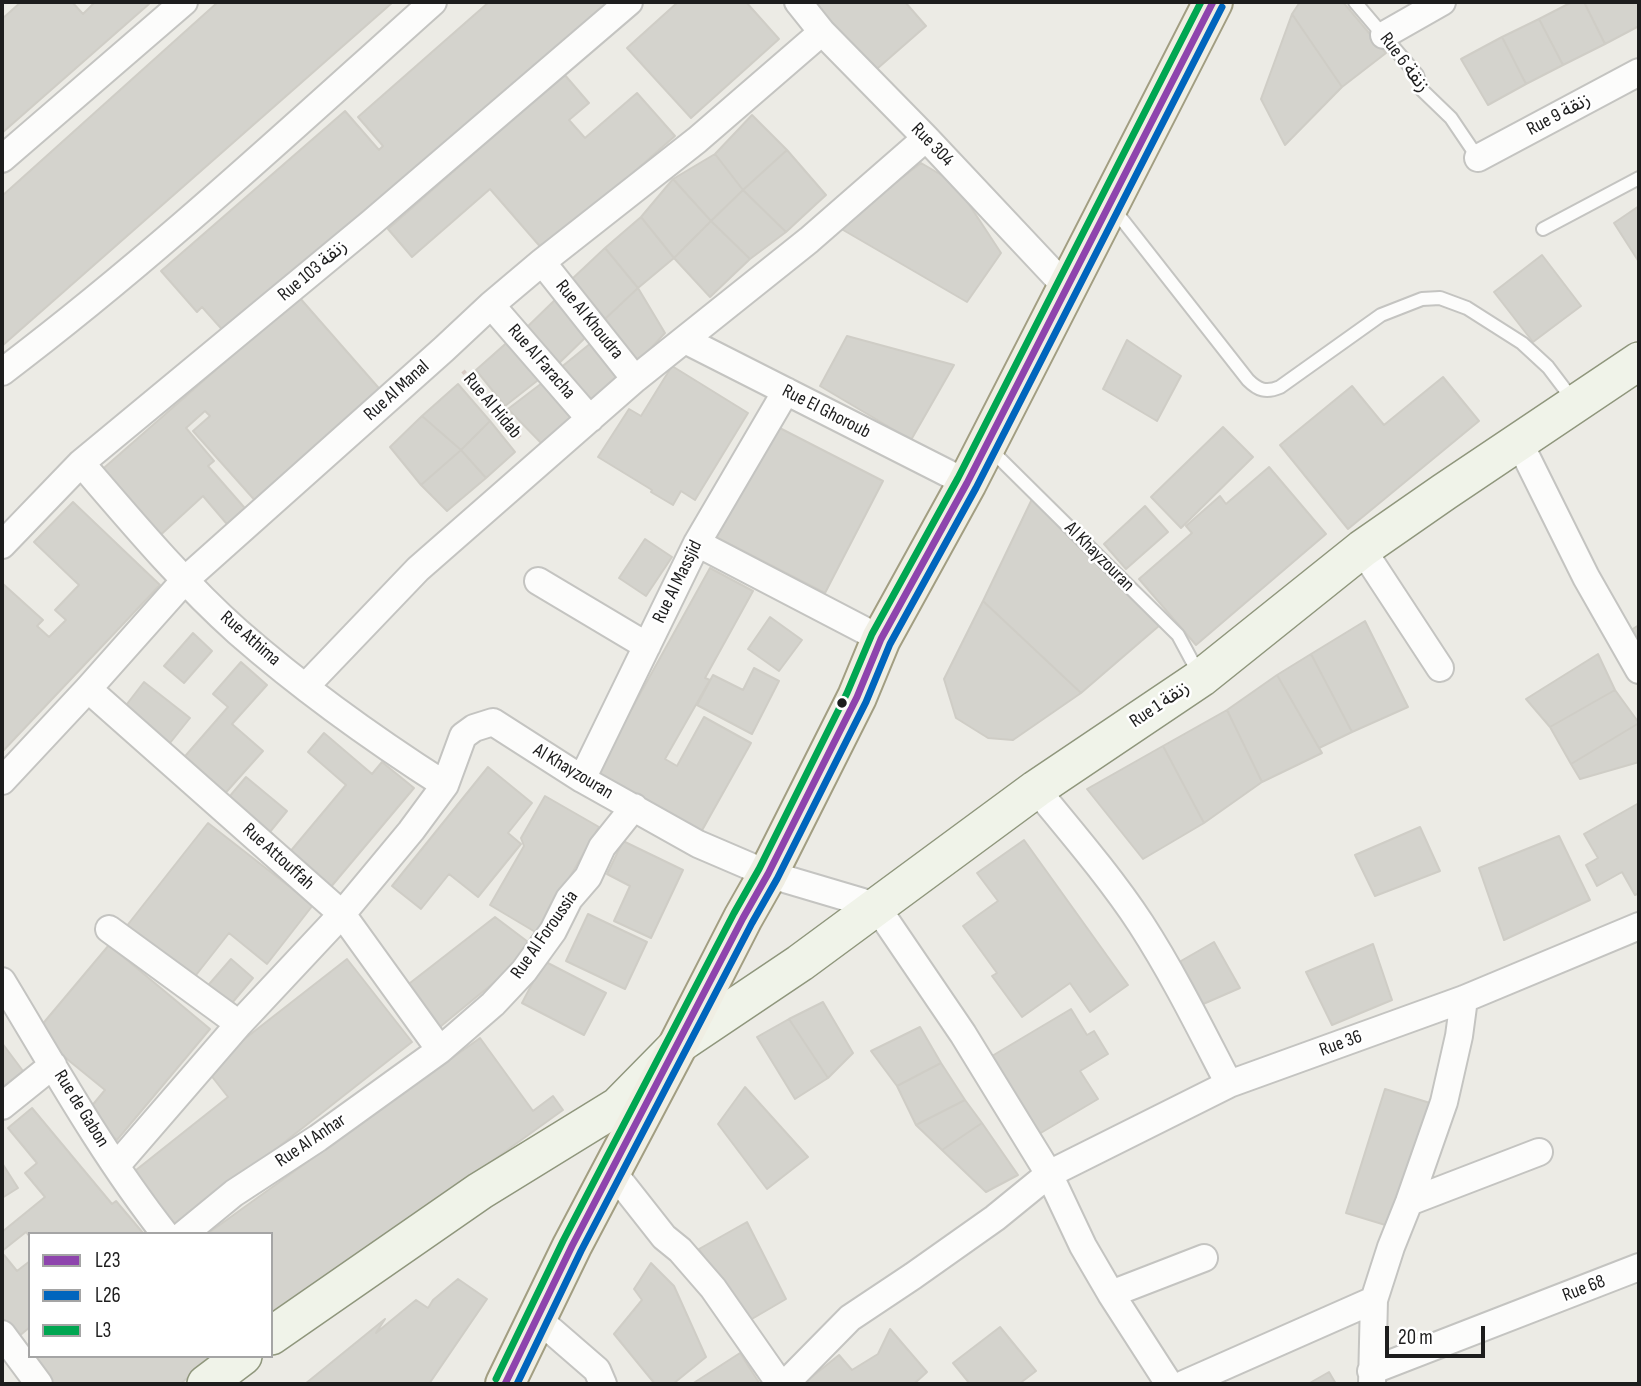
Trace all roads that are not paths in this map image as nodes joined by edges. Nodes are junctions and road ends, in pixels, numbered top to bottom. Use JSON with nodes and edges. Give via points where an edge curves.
{"nodes":[{"id":1,"x":184,"y":2,"type":"edge"},
{"id":2,"x":433,"y":2,"type":"edge"},
{"id":3,"x":629,"y":2,"type":"edge"},
{"id":4,"x":798,"y":2,"type":"edge"},
{"id":5,"x":1213,"y":2,"type":"edge"},
{"id":6,"x":1355,"y":2,"type":"edge"},
{"id":7,"x":1442,"y":2,"type":"edge"},
{"id":8,"x":822,"y":32,"type":"junction"},
{"id":9,"x":1384,"y":36,"type":"junction"},
{"id":10,"x":1639,"y":72,"type":"edge"},
{"id":11,"x":926,"y":138,"type":"junction"},
{"id":12,"x":1478,"y":158,"type":"joint"},
{"id":13,"x":2,"y":159,"type":"edge"},
{"id":14,"x":1639,"y":178,"type":"edge"},
{"id":15,"x":1110,"y":204,"type":"junction"},
{"id":16,"x":1543,"y":229,"type":"dead end"},
{"id":17,"x":542,"y":262,"type":"junction"},
{"id":18,"x":1067,"y":288,"type":"junction"},
{"id":19,"x":491,"y":305,"type":"junction"},
{"id":20,"x":685,"y":340,"type":"junction"},
{"id":21,"x":1639,"y":361,"type":"edge"},
{"id":22,"x":2,"y":372,"type":"edge"},
{"id":23,"x":635,"y":379,"type":"junction"},
{"id":24,"x":786,"y":391,"type":"junction"},
{"id":25,"x":1576,"y":403,"type":"junction"},
{"id":26,"x":590,"y":419,"type":"junction"},
{"id":27,"x":1519,"y":442,"type":"junction"},
{"id":28,"x":986,"y":446,"type":"junction"},
{"id":29,"x":81,"y":463,"type":"junction"},
{"id":30,"x":967,"y":483,"type":"junction"},
{"id":31,"x":697,"y":543,"type":"junction"},
{"id":32,"x":2,"y":545,"type":"edge"},
{"id":33,"x":1362,"y":548,"type":"junction"},
{"id":34,"x":185,"y":580,"type":"junction"},
{"id":35,"x":538,"y":581,"type":"dead end"},
{"id":36,"x":881,"y":639,"type":"junction"},
{"id":37,"x":647,"y":646,"type":"junction"},
{"id":38,"x":1440,"y":668,"type":"dead end"},
{"id":39,"x":1639,"y":670,"type":"edge"},
{"id":40,"x":1201,"y":678,"type":"junction"},
{"id":41,"x":305,"y":687,"type":"junction"},
{"id":42,"x":88,"y":689,"type":"junction"},
{"id":43,"x":4,"y":774,"type":"edge"},
{"id":44,"x":582,"y":779,"type":"junction"},
{"id":45,"x":445,"y":785,"type":"junction"},
{"id":46,"x":1037,"y":789,"type":"junction"},
{"id":47,"x":634,"y":807,"type":"junction"},
{"id":48,"x":768,"y":874,"type":"junction"},
{"id":49,"x":876,"y":906,"type":"junction"},
{"id":50,"x":342,"y":914,"type":"junction"},
{"id":51,"x":1639,"y":926,"type":"edge"},
{"id":52,"x":109,"y":929,"type":"dead end"},
{"id":53,"x":2,"y":981,"type":"edge"},
{"id":54,"x":1464,"y":999,"type":"junction"},
{"id":55,"x":239,"y":1024,"type":"junction"},
{"id":56,"x":678,"y":1045,"type":"junction"},
{"id":57,"x":440,"y":1050,"type":"junction"},
{"id":58,"x":53,"y":1065,"type":"junction"},
{"id":59,"x":1229,"y":1084,"type":"junction"},
{"id":60,"x":2,"y":1106,"type":"edge"},
{"id":61,"x":1539,"y":1152,"type":"dead end"},
{"id":62,"x":117,"y":1165,"type":"junction"},
{"id":63,"x":612,"y":1171,"type":"junction"},
{"id":64,"x":1049,"y":1174,"type":"junction"},
{"id":65,"x":1409,"y":1202,"type":"junction"},
{"id":66,"x":163,"y":1232,"type":"edge"},
{"id":67,"x":186,"y":1232,"type":"edge"},
{"id":68,"x":1204,"y":1258,"type":"dead end"},
{"id":69,"x":1639,"y":1267,"type":"edge"},
{"id":70,"x":1111,"y":1294,"type":"junction"},
{"id":71,"x":1374,"y":1300,"type":"junction"},
{"id":72,"x":537,"y":1318,"type":"junction"},
{"id":73,"x":2,"y":1334,"type":"edge"},
{"id":74,"x":273,"y":1335,"type":"edge"},
{"id":75,"x":17,"y":1358,"type":"edge"},
{"id":76,"x":240,"y":1358,"type":"edge"},
{"id":77,"x":1371,"y":1377,"type":"edge"},
{"id":78,"x":38,"y":1384,"type":"edge"},
{"id":79,"x":206,"y":1384,"type":"edge"},
{"id":80,"x":505,"y":1384,"type":"edge"},
{"id":81,"x":603,"y":1384,"type":"edge"},
{"id":82,"x":782,"y":1384,"type":"edge"},
{"id":83,"x":1169,"y":1384,"type":"edge"},
{"id":84,"x":1184,"y":1384,"type":"edge"}],
"edges":[{"from":1,"to":13,"type":"street"},
{"from":2,"to":22,"type":"street","via":[[91,303]]},
{"from":3,"to":29,"type":"street","name":"Rue 103 زنقة"},
{"from":4,"to":8,"type":"street","name":"Rue 304"},
{"from":5,"to":15,"type":"main road"},
{"from":6,"to":9,"type":"lane","name":"Rue 6 زنقة"},
{"from":7,"to":9,"type":"street"},
{"from":8,"to":11,"type":"street","name":"Rue 304"},
{"from":8,"to":17,"type":"street","name":"Rue Al Manal","via":[[697,140]]},
{"from":9,"to":12,"type":"lane","name":"Rue 6 زنقة"},
{"from":10,"to":12,"type":"street","name":"Rue 9 زنقة"},
{"from":11,"to":18,"type":"street","name":"Rue 304"},
{"from":11,"to":20,"type":"street"},
{"from":14,"to":16,"type":"lane"},
{"from":15,"to":18,"type":"main road"},
{"from":15,"to":25,"type":"lane","via":[[1248,380],[1263,391],[1279,387],[1381,315],[1422,299],[1440,299],[1467,308],[1522,343]]},
{"from":17,"to":19,"type":"street","name":"Rue Al Manal"},
{"from":17,"to":23,"type":"street","name":"Rue Al Khoudra"},
{"from":18,"to":28,"type":"main road"},
{"from":19,"to":26,"type":"street","name":"Rue Al Faracha"},
{"from":19,"to":34,"type":"street","name":"Rue Al Manal"},
{"from":20,"to":23,"type":"street"},
{"from":20,"to":24,"type":"street","name":"Rue El Ghoroub"},
{"from":21,"to":25,"type":"street","name":"Rue 1 زنقة"},
{"from":23,"to":26,"type":"street"},
{"from":24,"to":30,"type":"street","name":"Rue El Ghoroub"},
{"from":24,"to":31,"type":"street","name":"Rue Al Massjid"},
{"from":25,"to":27,"type":"street","name":"Rue 1 زنقة"},
{"from":26,"to":41,"type":"street","via":[[418,569]]},
{"from":27,"to":33,"type":"street","name":"Rue 1 زنقة"},
{"from":27,"to":39,"type":"street","via":[[1586,577]]},
{"from":28,"to":30,"type":"main road"},
{"from":28,"to":40,"type":"lane","name":"Al Khayzouran","via":[[1178,635]]},
{"from":29,"to":32,"type":"street","name":"Rue 103 زنقة"},
{"from":29,"to":34,"type":"street","name":"Rue Athima"},
{"from":30,"to":36,"type":"main road"},
{"from":31,"to":36,"type":"street"},
{"from":31,"to":37,"type":"street","name":"Rue Al Massjid"},
{"from":33,"to":38,"type":"street"},
{"from":33,"to":40,"type":"street","name":"Rue 1 زنقة"},
{"from":34,"to":41,"type":"street","name":"Rue Athima"},
{"from":34,"to":42,"type":"street","name":"Rue Al Manal"},
{"from":35,"to":37,"type":"street"},
{"from":36,"to":48,"type":"main road","via":[[857,697]]},
{"from":37,"to":44,"type":"street","name":"Rue Al Massjid"},
{"from":40,"to":46,"type":"street","name":"Rue 1 زنقة"},
{"from":41,"to":45,"type":"street","name":"Rue Athima"},
{"from":42,"to":43,"type":"street","name":"Rue Al Manal"},
{"from":42,"to":50,"type":"street","name":"Rue Attouffah"},
{"from":44,"to":45,"type":"street","name":"Al Khayzouran","via":[[493,722],[463,736]]},
{"from":44,"to":47,"type":"street","name":"Al Khayzouran"},
{"from":45,"to":50,"type":"street"},
{"from":46,"to":49,"type":"street","name":"Rue 1 زنقة"},
{"from":46,"to":59,"type":"street","via":[[1140,922]]},
{"from":47,"to":48,"type":"street","name":"Al Khayzouran","via":[[698,844]]},
{"from":47,"to":57,"type":"street","name":"Rue Al Foroussia","via":[[524,971]]},
{"from":48,"to":49,"type":"street","name":"Al Khayzouran"},
{"from":48,"to":56,"type":"main road"},
{"from":49,"to":56,"type":"street","name":"Rue 1 زنقة"},
{"from":49,"to":64,"type":"street","via":[[963,1034]]},
{"from":50,"to":55,"type":"street"},
{"from":50,"to":57,"type":"street","name":"Rue Attouffah"},
{"from":51,"to":54,"type":"street","name":"Rue 36"},
{"from":52,"to":55,"type":"street"},
{"from":53,"to":58,"type":"street","name":"Rue de Gabon"},
{"from":54,"to":59,"type":"street","name":"Rue 36"},
{"from":54,"to":65,"type":"street","via":[[1444,1102]]},
{"from":55,"to":62,"type":"street"},
{"from":56,"to":63,"type":"main road"},
{"from":56,"to":74,"type":"street","name":"Rue 1 زنقة","via":[[618,1106],[480,1191]]},
{"from":57,"to":67,"type":"street","name":"Rue Al Anhar","via":[[234,1193]]},
{"from":58,"to":60,"type":"street"},
{"from":58,"to":62,"type":"street","name":"Rue de Gabon"},
{"from":59,"to":64,"type":"street","name":"Rue 36"},
{"from":61,"to":65,"type":"street"},
{"from":62,"to":66,"type":"street","name":"Rue de Gabon"},
{"from":63,"to":72,"type":"main road"},
{"from":63,"to":82,"type":"street","via":[[664,1237],[713,1288]]},
{"from":64,"to":70,"type":"street"},
{"from":64,"to":82,"type":"street","name":"Rue 36","via":[[995,1219],[850,1318]]},
{"from":65,"to":71,"type":"street"},
{"from":68,"to":70,"type":"street"},
{"from":69,"to":77,"type":"street","name":"Rue 68"},
{"from":70,"to":83,"type":"street"},
{"from":71,"to":77,"type":"street"},
{"from":71,"to":84,"type":"street"},
{"from":72,"to":80,"type":"main road"},
{"from":72,"to":81,"type":"street","via":[[597,1370]]},
{"from":73,"to":75,"type":"street"},
{"from":75,"to":78,"type":"street"},
{"from":76,"to":79,"type":"street"}]}
